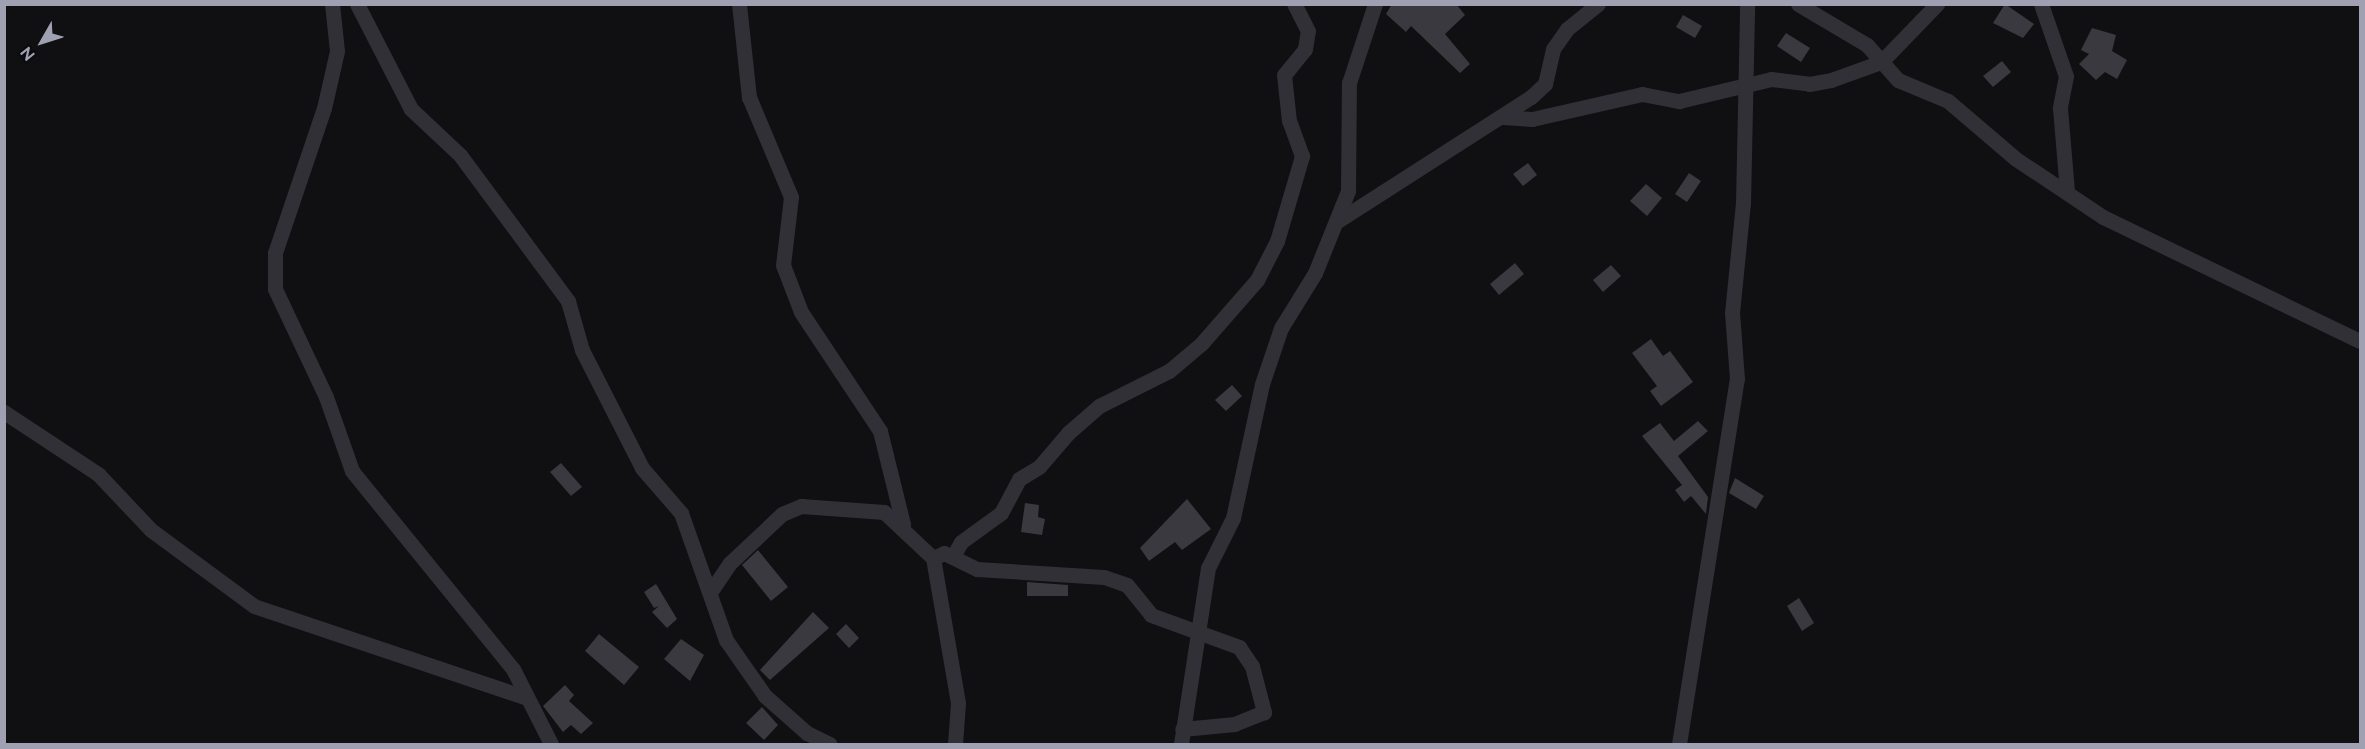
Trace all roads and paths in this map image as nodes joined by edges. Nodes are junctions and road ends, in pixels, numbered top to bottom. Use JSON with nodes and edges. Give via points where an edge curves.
{"nodes":[{"id":1,"x":332,"y":4,"type":"edge"},
{"id":2,"x":357,"y":4,"type":"edge"},
{"id":3,"x":739,"y":4,"type":"edge"},
{"id":4,"x":1294,"y":4,"type":"edge"},
{"id":5,"x":1375,"y":4,"type":"edge"},
{"id":6,"x":1598,"y":4,"type":"edge"},
{"id":7,"x":1747,"y":4,"type":"edge"},
{"id":8,"x":1798,"y":4,"type":"edge"},
{"id":9,"x":1937,"y":4,"type":"edge"},
{"id":10,"x":2041,"y":4,"type":"edge"},
{"id":11,"x":1881,"y":62,"type":"junction"},
{"id":12,"x":1746,"y":85,"type":"junction"},
{"id":13,"x":1503,"y":117,"type":"junction"},
{"id":14,"x":2067,"y":191,"type":"junction"},
{"id":15,"x":1336,"y":222,"type":"junction"},
{"id":16,"x":2361,"y":341,"type":"edge"},
{"id":17,"x":4,"y":411,"type":"edge"},
{"id":18,"x":903,"y":524,"type":"junction"},
{"id":19,"x":953,"y":556,"type":"junction"},
{"id":20,"x":933,"y":558,"type":"junction"},
{"id":21,"x":711,"y":591,"type":"junction"},
{"id":22,"x":1200,"y":632,"type":"junction"},
{"id":23,"x":527,"y":698,"type":"junction"},
{"id":24,"x":1181,"y":737,"type":"edge"},
{"id":25,"x":551,"y":744,"type":"edge"},
{"id":26,"x":830,"y":744,"type":"edge"},
{"id":27,"x":955,"y":744,"type":"edge"},
{"id":28,"x":1679,"y":744,"type":"edge"}],
"edges":[{"from":1,"to":23,"type":"street","via":[[337,51],[324,108],[275,253],[275,289],[326,397],[352,471],[474,619]]},
{"from":2,"to":21,"type":"street","via":[[411,109],[460,155],[568,301],[582,350],[642,468],[681,513]]},
{"from":3,"to":18,"type":"street","via":[[749,97],[791,197],[783,265],[801,312],[880,431]]},
{"from":4,"to":19,"type":"street","via":[[1308,31],[1305,49],[1284,75],[1289,121],[1302,156],[1277,241],[1257,280],[1201,344],[1169,371],[1100,406],[1068,433],[1039,467],[1019,479],[993,521],[961,542]]},
{"from":5,"to":15,"type":"street","via":[[1349,83],[1348,191]]},
{"from":6,"to":13,"type":"street","via":[[1568,28],[1554,49],[1545,84]]},
{"from":7,"to":12,"type":"street"},
{"from":8,"to":11,"type":"street","via":[[1867,45]]},
{"from":9,"to":11,"type":"street"},
{"from":10,"to":14,"type":"street","via":[[2066,75],[2060,108]]},
{"from":11,"to":12,"type":"street","via":[[1809,84],[1771,79]]},
{"from":11,"to":14,"type":"street","via":[[1898,80],[1948,101],[2016,159]]},
{"from":12,"to":13,"type":"street","via":[[1689,99],[1642,94],[1532,119]]},
{"from":12,"to":28,"type":"street","via":[[1740,262],[1732,313],[1737,379]]},
{"from":13,"to":15,"type":"street"},
{"from":14,"to":16,"type":"street","via":[[2120,227],[2193,256],[2256,293]]},
{"from":15,"to":22,"type":"street","via":[[1272,353],[1233,518],[1208,568]]},
{"from":17,"to":23,"type":"street","via":[[98,474],[151,530],[254,606]]},
{"from":18,"to":20,"type":"street"},
{"from":18,"to":21,"type":"street","via":[[866,507],[801,506],[769,523]]},
{"from":19,"to":20,"type":"street"},
{"from":19,"to":22,"type":"street","via":[[977,569],[1104,576],[1127,585],[1151,615]]},
{"from":20,"to":27,"type":"street","via":[[958,703]]},
{"from":21,"to":26,"type":"street","via":[[726,640],[765,696],[807,734]]},
{"from":22,"to":24,"type":"street"},
{"from":22,"to":24,"type":"street","via":[[1247,654],[1264,712],[1235,724]]},
{"from":23,"to":25,"type":"street"}]}
